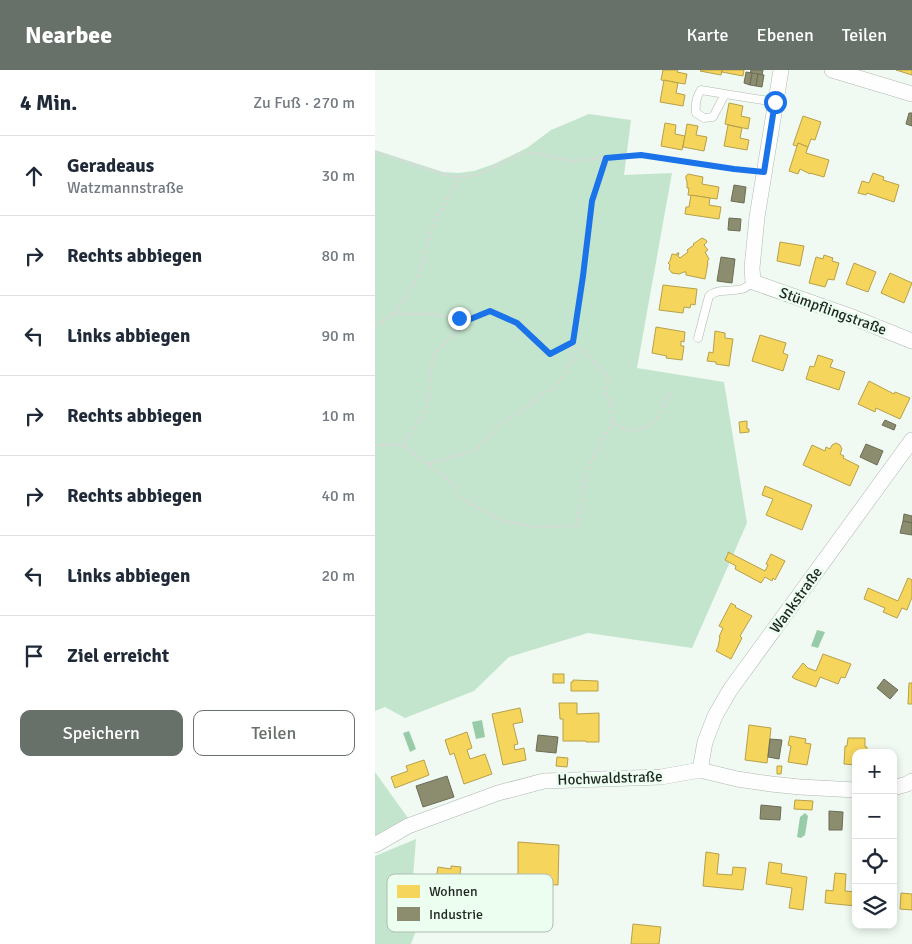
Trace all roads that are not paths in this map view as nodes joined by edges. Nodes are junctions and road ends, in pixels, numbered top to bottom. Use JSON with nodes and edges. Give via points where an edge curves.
{"nodes":[{"id":1,"x":781,"y":70,"type":"edge"},
{"id":2,"x":832,"y":70,"type":"edge"},
{"id":3,"x":725,"y":94,"type":"dead end"},
{"id":4,"x":912,"y":94,"type":"edge"},
{"id":5,"x":775,"y":102,"type":"junction"},
{"id":6,"x":753,"y":282,"type":"junction"},
{"id":7,"x":698,"y":338,"type":"dead end"},
{"id":8,"x":912,"y":342,"type":"edge"},
{"id":9,"x":912,"y":440,"type":"edge"},
{"id":10,"x":700,"y":770,"type":"junction"},
{"id":11,"x":912,"y":781,"type":"edge"},
{"id":12,"x":897,"y":787,"type":"edge"},
{"id":13,"x":852,"y":790,"type":"edge"},
{"id":14,"x":375,"y":845,"type":"edge"}],
"edges":[{"from":1,"to":5,"type":"street"},
{"from":2,"to":4,"type":"street"},
{"from":3,"to":5,"type":"lane"},
{"from":5,"to":6,"type":"street","via":[[757,217]]},
{"from":6,"to":7,"type":"lane","via":[[744,289],[720,291],[709,296]]},
{"from":6,"to":8,"type":"street","name":"Stümpflingstraße"},
{"from":9,"to":10,"type":"street","name":"Wankstraße","via":[[730,690],[705,742]]},
{"from":10,"to":13,"type":"street","name":"Hochwaldstraße","via":[[737,780]]},
{"from":10,"to":14,"type":"street","name":"Hochwaldstraße","via":[[661,777],[544,781],[408,826]]},
{"from":11,"to":12,"type":"street"}]}
